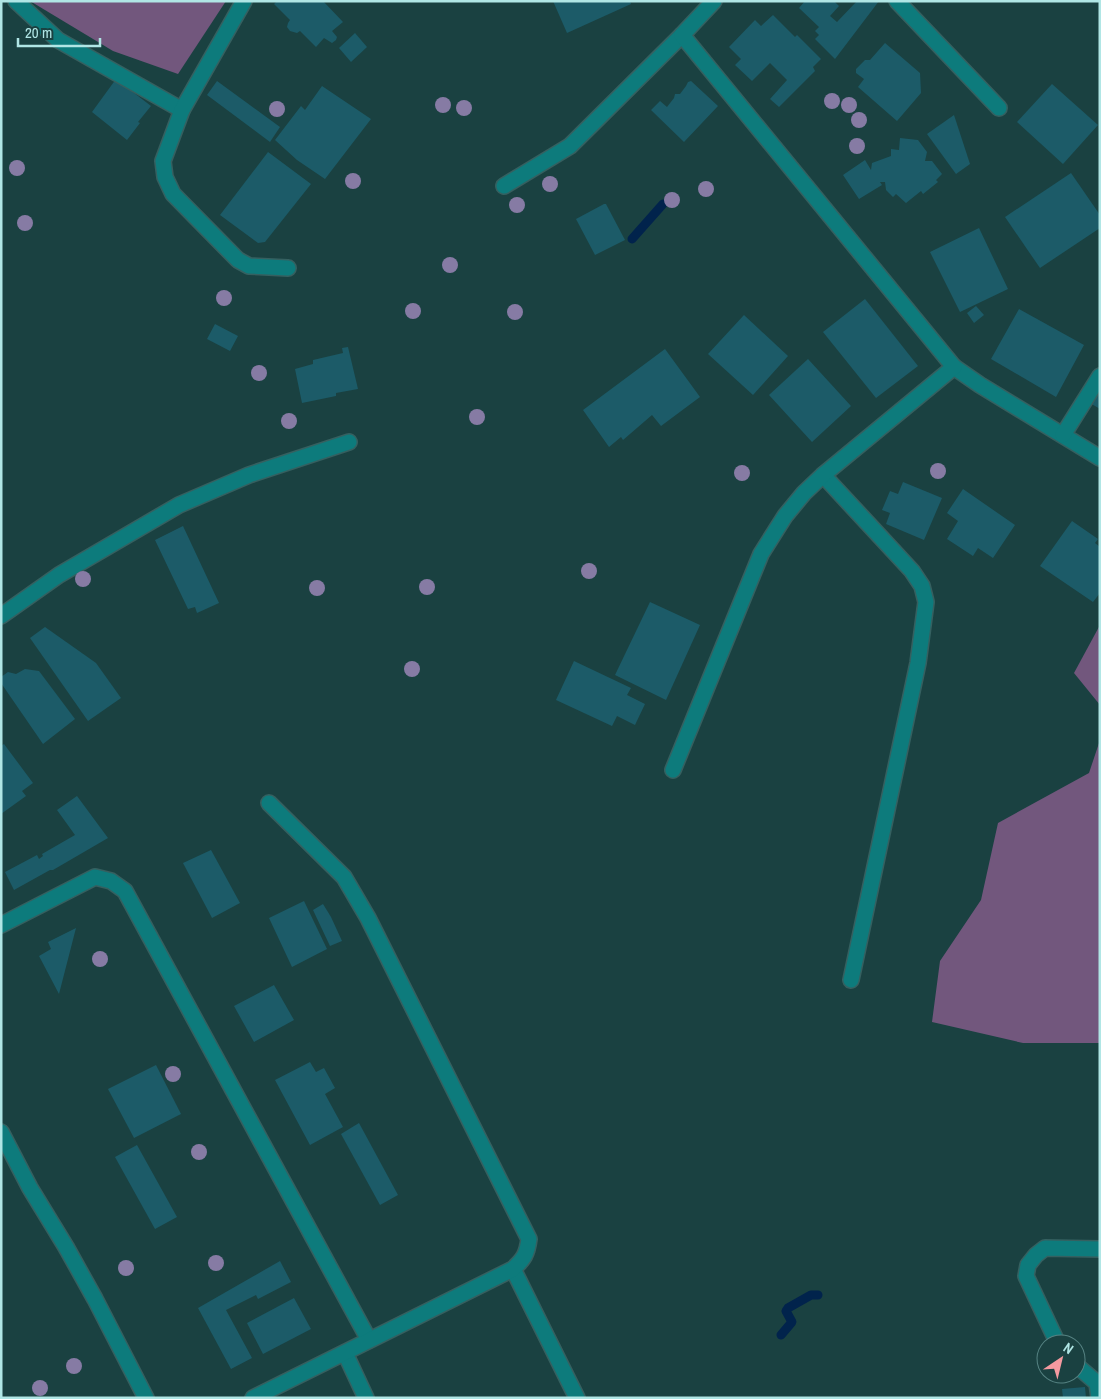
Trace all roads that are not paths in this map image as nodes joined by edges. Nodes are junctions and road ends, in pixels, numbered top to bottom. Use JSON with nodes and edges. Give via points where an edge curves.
{"nodes":[{"id":1,"x":16,"y":1,"type":"edge"},
{"id":2,"x":244,"y":1,"type":"edge"},
{"id":3,"x":714,"y":1,"type":"edge"},
{"id":4,"x":897,"y":1,"type":"edge"},
{"id":5,"x":682,"y":35,"type":"junction"},
{"id":6,"x":999,"y":108,"type":"dead end"},
{"id":7,"x":182,"y":110,"type":"junction"},
{"id":8,"x":504,"y":186,"type":"dead end"},
{"id":9,"x":288,"y":268,"type":"dead end"},
{"id":10,"x":954,"y":367,"type":"junction"},
{"id":11,"x":1100,"y":376,"type":"edge"},
{"id":12,"x":1063,"y":435,"type":"junction"},
{"id":13,"x":349,"y":442,"type":"dead end"},
{"id":14,"x":1100,"y":458,"type":"edge"},
{"id":15,"x":823,"y":475,"type":"junction"},
{"id":16,"x":1,"y":616,"type":"edge"},
{"id":17,"x":674,"y":770,"type":"dead end"},
{"id":18,"x":268,"y":803,"type":"dead end"},
{"id":19,"x":1,"y":925,"type":"edge"},
{"id":20,"x":851,"y":980,"type":"dead end"},
{"id":21,"x":1,"y":1132,"type":"edge"},
{"id":22,"x":1100,"y":1249,"type":"edge"},
{"id":23,"x":513,"y":1269,"type":"junction"},
{"id":24,"x":1053,"y":1334,"type":"edge"},
{"id":25,"x":369,"y":1340,"type":"junction"},
{"id":26,"x":345,"y":1353,"type":"junction"},
{"id":27,"x":1086,"y":1374,"type":"edge"},
{"id":28,"x":146,"y":1398,"type":"edge"},
{"id":29,"x":253,"y":1398,"type":"edge"},
{"id":30,"x":366,"y":1398,"type":"edge"},
{"id":31,"x":577,"y":1398,"type":"edge"},
{"id":32,"x":1099,"y":1398,"type":"edge"}],
"edges":[{"from":1,"to":7,"type":"street","via":[[58,40]]},
{"from":2,"to":7,"type":"street"},
{"from":3,"to":5,"type":"street"},
{"from":4,"to":6,"type":"street"},
{"from":5,"to":8,"type":"street","via":[[570,146]]},
{"from":5,"to":10,"type":"street"},
{"from":7,"to":9,"type":"street","via":[[163,161],[172,194],[238,260],[249,266]]},
{"from":10,"to":12,"type":"street"},
{"from":10,"to":15,"type":"street"},
{"from":11,"to":12,"type":"street"},
{"from":12,"to":14,"type":"street"},
{"from":13,"to":16,"type":"street","via":[[249,475],[179,505],[59,575]]},
{"from":15,"to":17,"type":"street","via":[[785,516],[761,554]]},
{"from":15,"to":20,"type":"street","via":[[912,571],[922,586],[926,602],[918,663]]},
{"from":18,"to":23,"type":"street","via":[[344,878],[368,918],[529,1239],[523,1260]]},
{"from":19,"to":25,"type":"street","via":[[95,878],[111,882],[125,891]]},
{"from":21,"to":28,"type":"street","via":[[95,1299]]},
{"from":22,"to":24,"type":"street","via":[[1045,1248],[1028,1265],[1026,1276]]},
{"from":23,"to":25,"type":"street"},
{"from":23,"to":31,"type":"street"},
{"from":25,"to":26,"type":"street"},
{"from":26,"to":29,"type":"street"},
{"from":26,"to":30,"type":"street"},
{"from":27,"to":32,"type":"street","via":[[1097,1383]]}]}
